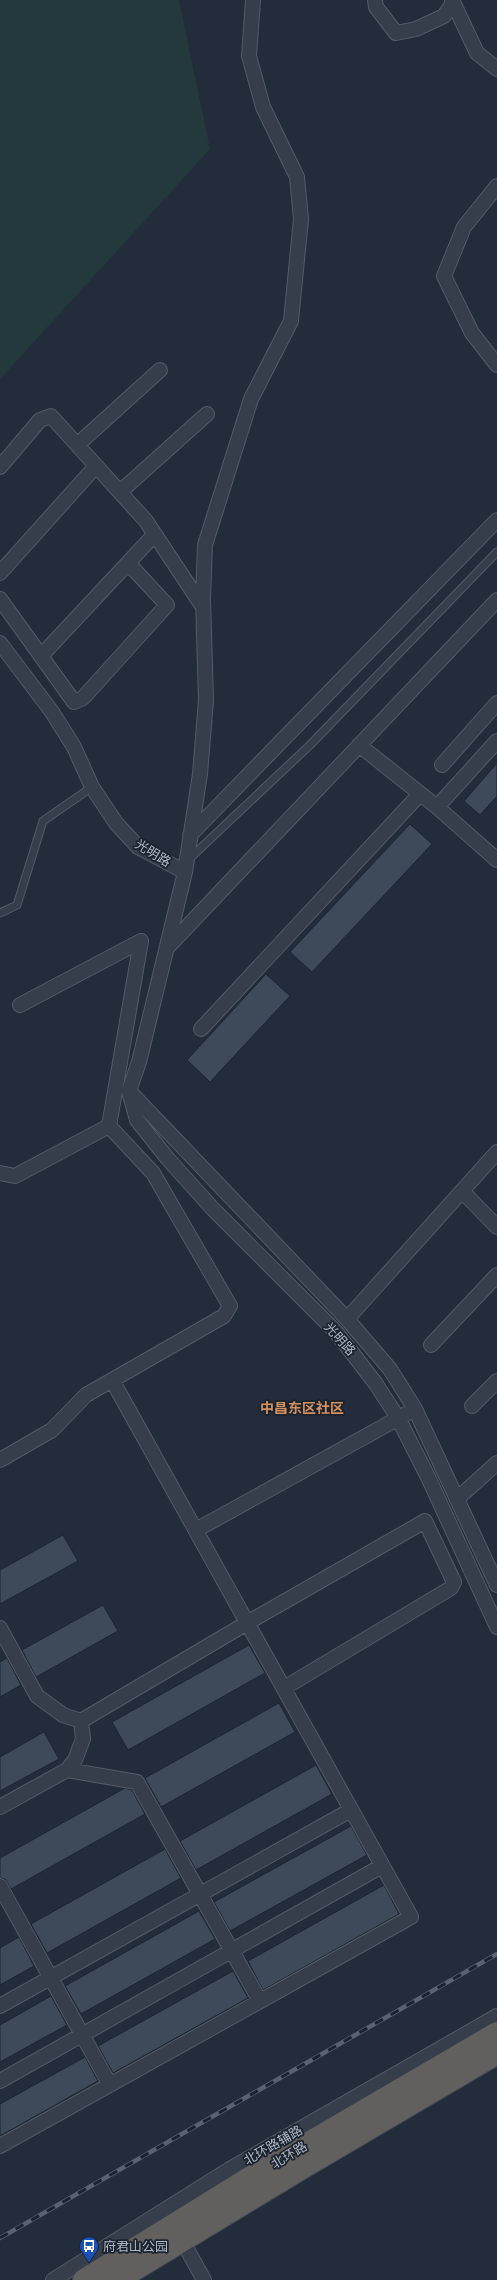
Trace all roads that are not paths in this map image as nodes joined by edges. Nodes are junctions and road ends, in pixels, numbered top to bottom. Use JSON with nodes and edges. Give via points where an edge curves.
{"nodes":[{"id":1,"x":253,"y":0,"type":"edge"},
{"id":2,"x":375,"y":0,"type":"edge"},
{"id":3,"x":452,"y":1,"type":"edge"},
{"id":4,"x":497,"y":69,"type":"edge"},
{"id":5,"x":497,"y":186,"type":"edge"},
{"id":6,"x":497,"y":365,"type":"edge"},
{"id":7,"x":160,"y":370,"type":"dead end"},
{"id":8,"x":207,"y":414,"type":"dead end"},
{"id":9,"x":77,"y":445,"type":"junction"},
{"id":10,"x":96,"y":466,"type":"junction"},
{"id":11,"x":0,"y":467,"type":"edge"},
{"id":12,"x":120,"y":492,"type":"junction"},
{"id":13,"x":497,"y":520,"type":"edge"},
{"id":14,"x":155,"y":534,"type":"junction"},
{"id":15,"x":497,"y":552,"type":"edge"},
{"id":16,"x":128,"y":563,"type":"junction"},
{"id":17,"x":0,"y":573,"type":"edge"},
{"id":18,"x":0,"y":599,"type":"edge"},
{"id":19,"x":497,"y":600,"type":"edge"},
{"id":20,"x":203,"y":608,"type":"junction"},
{"id":21,"x":0,"y":643,"type":"edge"},
{"id":22,"x":41,"y":656,"type":"junction"},
{"id":23,"x":497,"y":703,"type":"edge"},
{"id":24,"x":497,"y":741,"type":"edge"},
{"id":25,"x":359,"y":745,"type":"junction"},
{"id":26,"x":442,"y":765,"type":"dead end"},
{"id":27,"x":92,"y":787,"type":"junction"},
{"id":28,"x":420,"y":794,"type":"junction"},
{"id":29,"x":437,"y":807,"type":"junction"},
{"id":30,"x":190,"y":835,"type":"junction"},
{"id":31,"x":497,"y":860,"type":"edge"},
{"id":32,"x":186,"y":867,"type":"junction"},
{"id":33,"x":0,"y":913,"type":"edge"},
{"id":34,"x":167,"y":948,"type":"junction"},
{"id":35,"x":20,"y":1005,"type":"dead end"},
{"id":36,"x":201,"y":1029,"type":"dead end"},
{"id":37,"x":129,"y":1091,"type":"junction"},
{"id":38,"x":109,"y":1126,"type":"junction"},
{"id":39,"x":497,"y":1152,"type":"edge"},
{"id":40,"x":0,"y":1173,"type":"edge"},
{"id":41,"x":462,"y":1191,"type":"junction"},
{"id":42,"x":497,"y":1227,"type":"edge"},
{"id":43,"x":497,"y":1275,"type":"edge"},
{"id":44,"x":347,"y":1319,"type":"junction"},
{"id":45,"x":431,"y":1345,"type":"dead end"},
{"id":46,"x":112,"y":1380,"type":"junction"},
{"id":47,"x":497,"y":1382,"type":"edge"},
{"id":48,"x":472,"y":1406,"type":"dead end"},
{"id":49,"x":415,"y":1409,"type":"junction"},
{"id":50,"x":398,"y":1418,"type":"junction"},
{"id":51,"x":0,"y":1460,"type":"edge"},
{"id":52,"x":497,"y":1463,"type":"edge"},
{"id":53,"x":458,"y":1498,"type":"junction"},
{"id":54,"x":196,"y":1530,"type":"junction"},
{"id":55,"x":497,"y":1585,"type":"edge"},
{"id":56,"x":248,"y":1623,"type":"junction"},
{"id":57,"x":497,"y":1626,"type":"edge"},
{"id":58,"x":0,"y":1628,"type":"edge"},
{"id":59,"x":284,"y":1688,"type":"junction"},
{"id":60,"x":81,"y":1721,"type":"junction"},
{"id":61,"x":67,"y":1770,"type":"junction"},
{"id":62,"x":0,"y":1807,"type":"edge"},
{"id":63,"x":351,"y":1810,"type":"junction"},
{"id":64,"x":382,"y":1866,"type":"junction"},
{"id":65,"x":0,"y":1886,"type":"edge"},
{"id":66,"x":200,"y":1894,"type":"junction"},
{"id":67,"x":231,"y":1950,"type":"junction"},
{"id":68,"x":51,"y":1977,"type":"junction"},
{"id":69,"x":260,"y":2001,"type":"junction"},
{"id":70,"x":0,"y":2006,"type":"edge"},
{"id":71,"x":497,"y":2016,"type":"edge"},
{"id":72,"x":497,"y":2033,"type":"edge"},
{"id":73,"x":82,"y":2034,"type":"junction"},
{"id":74,"x":497,"y":2053,"type":"edge"},
{"id":75,"x":0,"y":2081,"type":"edge"},
{"id":76,"x":110,"y":2085,"type":"junction"},
{"id":77,"x":0,"y":2146,"type":"edge"},
{"id":78,"x":182,"y":2240,"type":"junction"},
{"id":79,"x":53,"y":2280,"type":"edge"},
{"id":80,"x":84,"y":2280,"type":"edge"},
{"id":81,"x":117,"y":2280,"type":"edge"},
{"id":82,"x":204,"y":2280,"type":"edge"}],
"edges":[{"from":1,"to":20,"type":"street","via":[[249,56],[263,107],[297,176],[301,219],[291,321],[251,399],[230,463],[205,545]]},
{"from":2,"to":3,"type":"street","via":[[376,7],[396,33],[444,16]]},
{"from":3,"to":4,"type":"street","via":[[477,53]]},
{"from":5,"to":6,"type":"street","via":[[464,227],[444,276],[472,333]]},
{"from":7,"to":9,"type":"street"},
{"from":8,"to":12,"type":"street"},
{"from":9,"to":10,"type":"street"},
{"from":9,"to":11,"type":"street","via":[[51,416],[40,420]]},
{"from":10,"to":12,"type":"street"},
{"from":10,"to":17,"type":"street"},
{"from":12,"to":14,"type":"street"},
{"from":13,"to":30,"type":"street"},
{"from":14,"to":16,"type":"street"},
{"from":14,"to":20,"type":"street"},
{"from":15,"to":32,"type":"lane","via":[[310,745]]},
{"from":16,"to":22,"type":"street"},
{"from":16,"to":22,"type":"street","via":[[167,605],[83,698],[74,702]]},
{"from":18,"to":22,"type":"street"},
{"from":19,"to":25,"type":"street"},
{"from":20,"to":30,"type":"street","via":[[206,700],[200,774]]},
{"from":21,"to":27,"type":"street","name":"光明路","via":[[52,712],[74,747]]},
{"from":23,"to":26,"type":"street"},
{"from":24,"to":29,"type":"street"},
{"from":25,"to":28,"type":"street"},
{"from":25,"to":34,"type":"street"},
{"from":27,"to":32,"type":"street","name":"光明路","via":[[116,823],[138,847]]},
{"from":27,"to":33,"type":"lane","via":[[43,821],[17,905]]},
{"from":28,"to":29,"type":"street"},
{"from":28,"to":36,"type":"street"},
{"from":29,"to":31,"type":"street"},
{"from":30,"to":32,"type":"street"},
{"from":32,"to":34,"type":"street","name":"光明路"},
{"from":34,"to":37,"type":"street","name":"光明路","via":[[139,1062]]},
{"from":35,"to":38,"type":"street","via":[[141,940]]},
{"from":37,"to":44,"type":"street","name":"光明路"},
{"from":37,"to":50,"type":"street","name":"光明路","via":[[137,1120],[168,1159],[213,1209],[336,1332],[373,1378]]},
{"from":38,"to":40,"type":"street","via":[[15,1176]]},
{"from":38,"to":46,"type":"street","via":[[153,1173],[230,1306],[224,1316]]},
{"from":39,"to":41,"type":"street"},
{"from":41,"to":42,"type":"street"},
{"from":41,"to":44,"type":"street"},
{"from":43,"to":45,"type":"street"},
{"from":44,"to":49,"type":"street","name":"光明路","via":[[390,1369]]},
{"from":46,"to":51,"type":"street","via":[[86,1395],[52,1430]]},
{"from":46,"to":54,"type":"street"},
{"from":47,"to":48,"type":"street"},
{"from":49,"to":50,"type":"street"},
{"from":49,"to":53,"type":"street","name":"光明路"},
{"from":50,"to":54,"type":"street"},
{"from":50,"to":57,"type":"street","name":"光明路"},
{"from":52,"to":53,"type":"street"},
{"from":53,"to":55,"type":"street","name":"光明路"},
{"from":54,"to":56,"type":"street"},
{"from":56,"to":59,"type":"street"},
{"from":56,"to":59,"type":"street","via":[[425,1521],[454,1582],[451,1588]]},
{"from":56,"to":60,"type":"street"},
{"from":58,"to":60,"type":"street","via":[[37,1696],[64,1715]]},
{"from":59,"to":63,"type":"street"},
{"from":60,"to":61,"type":"street","via":[[83,1739],[75,1760]]},
{"from":61,"to":62,"type":"street"},
{"from":61,"to":66,"type":"street","via":[[137,1782]]},
{"from":63,"to":64,"type":"street"},
{"from":63,"to":66,"type":"street"},
{"from":64,"to":67,"type":"street"},
{"from":64,"to":69,"type":"street","via":[[411,1917]]},
{"from":65,"to":68,"type":"street"},
{"from":66,"to":67,"type":"street"},
{"from":66,"to":68,"type":"street"},
{"from":67,"to":69,"type":"street"},
{"from":67,"to":73,"type":"street"},
{"from":68,"to":70,"type":"street"},
{"from":68,"to":73,"type":"street"},
{"from":69,"to":76,"type":"street"},
{"from":71,"to":79,"type":"street","name":"北环路辅路","via":[[230,2169]]},
{"from":72,"to":80,"type":"highway","name":"北环路","via":[[254,2175]]},
{"from":73,"to":75,"type":"street"},
{"from":73,"to":76,"type":"street"},
{"from":74,"to":78,"type":"highway","name":"北环路"},
{"from":76,"to":77,"type":"street"},
{"from":78,"to":81,"type":"highway","name":"北环路"},
{"from":78,"to":82,"type":"street"}]}
